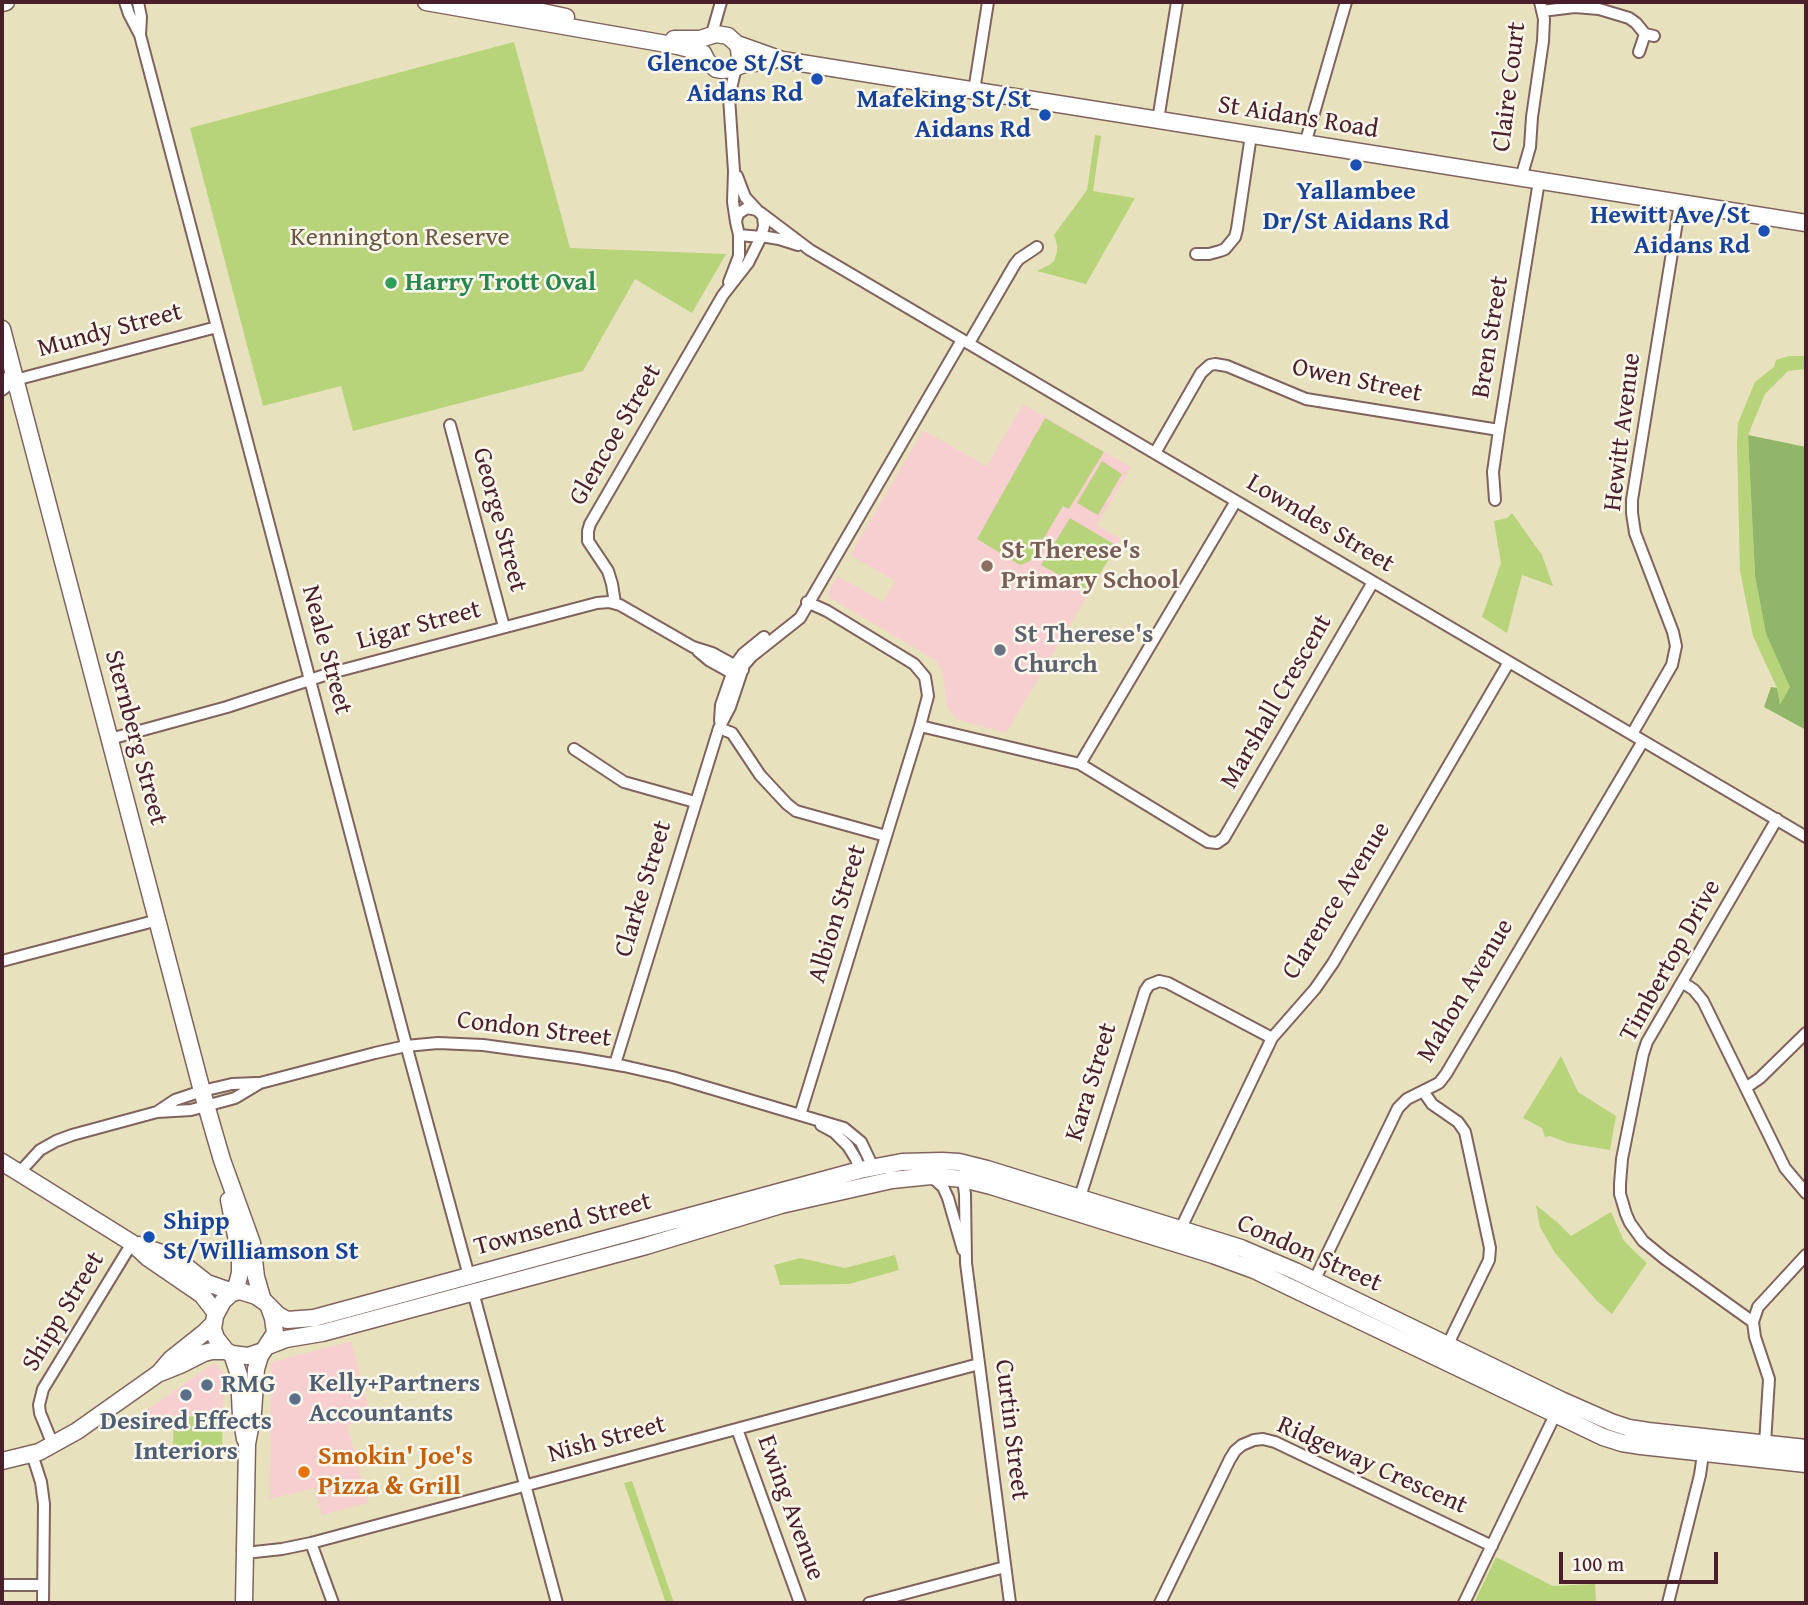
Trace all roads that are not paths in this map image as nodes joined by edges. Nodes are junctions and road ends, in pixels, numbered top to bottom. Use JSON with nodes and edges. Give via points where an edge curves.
{"nodes":[{"id":1,"x":125,"y":2,"type":"edge"},
{"id":2,"x":138,"y":2,"type":"edge"},
{"id":3,"x":426,"y":2,"type":"edge"},
{"id":4,"x":479,"y":2,"type":"edge"},
{"id":5,"x":721,"y":2,"type":"edge"},
{"id":6,"x":988,"y":2,"type":"edge"},
{"id":7,"x":1177,"y":2,"type":"edge"},
{"id":8,"x":1346,"y":2,"type":"edge"},
{"id":9,"x":1541,"y":6,"type":"edge"},
{"id":10,"x":519,"y":9,"type":"edge"},
{"id":11,"x":141,"y":34,"type":"junction"},
{"id":12,"x":710,"y":37,"type":"junction"},
{"id":13,"x":733,"y":40,"type":"junction"},
{"id":14,"x":1639,"y":52,"type":"dead end"},
{"id":15,"x":782,"y":60,"type":"junction"},
{"id":16,"x":712,"y":65,"type":"junction"},
{"id":17,"x":737,"y":66,"type":"junction"},
{"id":18,"x":974,"y":91,"type":"junction"},
{"id":19,"x":729,"y":97,"type":"junction"},
{"id":20,"x":1158,"y":121,"type":"junction"},
{"id":21,"x":1251,"y":135,"type":"junction"},
{"id":22,"x":1304,"y":144,"type":"junction"},
{"id":23,"x":734,"y":171,"type":"junction"},
{"id":24,"x":1521,"y":178,"type":"junction"},
{"id":25,"x":1539,"y":181,"type":"junction"},
{"id":26,"x":1680,"y":203,"type":"junction"},
{"id":27,"x":759,"y":211,"type":"junction"},
{"id":28,"x":736,"y":222,"type":"junction"},
{"id":29,"x":1806,"y":223,"type":"edge"},
{"id":30,"x":739,"y":235,"type":"junction"},
{"id":31,"x":761,"y":237,"type":"junction"},
{"id":32,"x":1037,"y":247,"type":"dead end"},
{"id":33,"x":810,"y":250,"type":"junction"},
{"id":34,"x":1196,"y":254,"type":"dead end"},
{"id":35,"x":724,"y":294,"type":"junction"},
{"id":36,"x":217,"y":327,"type":"junction"},
{"id":37,"x":2,"y":329,"type":"edge"},
{"id":38,"x":965,"y":342,"type":"junction"},
{"id":39,"x":1207,"y":353,"type":"dead end"},
{"id":40,"x":1210,"y":365,"type":"junction"},
{"id":41,"x":6,"y":383,"type":"edge"},
{"id":42,"x":450,"y":425,"type":"dead end"},
{"id":43,"x":1499,"y":430,"type":"junction"},
{"id":44,"x":1155,"y":453,"type":"junction"},
{"id":45,"x":1495,"y":500,"type":"dead end"},
{"id":46,"x":1236,"y":501,"type":"junction"},
{"id":47,"x":1373,"y":582,"type":"junction"},
{"id":48,"x":615,"y":603,"type":"junction"},
{"id":49,"x":807,"y":603,"type":"junction"},
{"id":50,"x":504,"y":627,"type":"junction"},
{"id":51,"x":1509,"y":662,"type":"junction"},
{"id":52,"x":737,"y":671,"type":"junction"},
{"id":53,"x":310,"y":679,"type":"junction"},
{"id":54,"x":920,"y":726,"type":"junction"},
{"id":55,"x":719,"y":728,"type":"junction"},
{"id":56,"x":1632,"y":734,"type":"junction"},
{"id":57,"x":110,"y":739,"type":"junction"},
{"id":58,"x":1643,"y":741,"type":"junction"},
{"id":59,"x":574,"y":749,"type":"dead end"},
{"id":60,"x":1080,"y":764,"type":"junction"},
{"id":61,"x":695,"y":803,"type":"junction"},
{"id":62,"x":1777,"y":819,"type":"junction"},
{"id":63,"x":886,"y":836,"type":"junction"},
{"id":64,"x":1806,"y":837,"type":"edge"},
{"id":65,"x":158,"y":920,"type":"junction"},
{"id":66,"x":2,"y":961,"type":"edge"},
{"id":67,"x":1145,"y":971,"type":"dead end"},
{"id":68,"x":1682,"y":982,"type":"junction"},
{"id":69,"x":1152,"y":983,"type":"junction"},
{"id":70,"x":1806,"y":1033,"type":"edge"},
{"id":71,"x":1272,"y":1038,"type":"junction"},
{"id":72,"x":406,"y":1046,"type":"junction"},
{"id":73,"x":615,"y":1064,"type":"junction"},
{"id":74,"x":1747,"y":1087,"type":"junction"},
{"id":75,"x":1423,"y":1091,"type":"junction"},
{"id":76,"x":204,"y":1099,"type":"junction"},
{"id":77,"x":800,"y":1115,"type":"junction"},
{"id":78,"x":222,"y":1160,"type":"junction"},
{"id":79,"x":2,"y":1162,"type":"edge"},
{"id":80,"x":866,"y":1169,"type":"junction"},
{"id":81,"x":19,"y":1173,"type":"junction"},
{"id":82,"x":931,"y":1176,"type":"junction"},
{"id":83,"x":963,"y":1180,"type":"junction"},
{"id":84,"x":871,"y":1184,"type":"joint"},
{"id":85,"x":1806,"y":1193,"type":"edge"},
{"id":86,"x":1080,"y":1197,"type":"junction"},
{"id":87,"x":1178,"y":1236,"type":"junction"},
{"id":88,"x":132,"y":1243,"type":"junction"},
{"id":89,"x":1806,"y":1255,"type":"edge"},
{"id":90,"x":966,"y":1263,"type":"junction"},
{"id":91,"x":471,"y":1284,"type":"junction"},
{"id":92,"x":1311,"y":1288,"type":"junction"},
{"id":93,"x":234,"y":1292,"type":"junction"},
{"id":94,"x":266,"y":1304,"type":"junction"},
{"id":95,"x":214,"y":1318,"type":"junction"},
{"id":96,"x":1753,"y":1322,"type":"junction"},
{"id":97,"x":1447,"y":1346,"type":"junction"},
{"id":98,"x":266,"y":1349,"type":"junction"},
{"id":99,"x":229,"y":1353,"type":"junction"},
{"id":100,"x":979,"y":1364,"type":"junction"},
{"id":101,"x":159,"y":1373,"type":"junction"},
{"id":102,"x":1555,"y":1415,"type":"junction"},
{"id":103,"x":737,"y":1429,"type":"junction"},
{"id":104,"x":247,"y":1444,"type":"junction"},
{"id":105,"x":54,"y":1445,"type":"junction"},
{"id":106,"x":1806,"y":1448,"type":"edge"},
{"id":107,"x":1764,"y":1452,"type":"junction"},
{"id":108,"x":32,"y":1454,"type":"junction"},
{"id":109,"x":1703,"y":1454,"type":"junction"},
{"id":110,"x":2,"y":1461,"type":"edge"},
{"id":111,"x":1806,"y":1464,"type":"edge"},
{"id":112,"x":525,"y":1485,"type":"junction"},
{"id":113,"x":311,"y":1543,"type":"junction"},
{"id":114,"x":1492,"y":1546,"type":"junction"},
{"id":115,"x":245,"y":1553,"type":"junction"},
{"id":116,"x":1005,"y":1567,"type":"junction"},
{"id":117,"x":2,"y":1585,"type":"edge"},
{"id":118,"x":43,"y":1585,"type":"junction"},
{"id":119,"x":43,"y":1603,"type":"edge"},
{"id":120,"x":244,"y":1603,"type":"edge"},
{"id":121,"x":333,"y":1603,"type":"edge"},
{"id":122,"x":557,"y":1603,"type":"edge"},
{"id":123,"x":800,"y":1603,"type":"edge"},
{"id":124,"x":869,"y":1603,"type":"edge"},
{"id":125,"x":1010,"y":1603,"type":"edge"},
{"id":126,"x":1160,"y":1603,"type":"edge"},
{"id":127,"x":1464,"y":1603,"type":"edge"},
{"id":128,"x":1668,"y":1603,"type":"edge"}],
"edges":[{"from":1,"to":11,"type":"street","name":"Neale Street"},
{"from":2,"to":11,"type":"street","name":"Neale Street"},
{"from":3,"to":10,"type":"main road"},
{"from":4,"to":10,"type":"main road"},
{"from":5,"to":12,"type":"street"},
{"from":5,"to":13,"type":"street"},
{"from":6,"to":18,"type":"street"},
{"from":7,"to":20,"type":"street"},
{"from":8,"to":22,"type":"street"},
{"from":9,"to":14,"type":"street","via":[[1599,9],[1629,18],[1650,35]]},
{"from":9,"to":24,"type":"street","name":"Claire Court","via":[[1543,41],[1530,147]]},
{"from":10,"to":12,"type":"main road","via":[[670,38]]},
{"from":10,"to":16,"type":"main road","via":[[689,49]]},
{"from":11,"to":36,"type":"street","name":"Neale Street"},
{"from":12,"to":13,"type":"main road","via":[[721,34]]},
{"from":12,"to":16,"type":"main road","via":[[703,51]]},
{"from":13,"to":15,"type":"main road","name":"St Aidans Road"},
{"from":13,"to":17,"type":"main road","via":[[740,54]]},
{"from":15,"to":17,"type":"main road","name":"St Aidans Road"},
{"from":15,"to":18,"type":"main road","name":"St Aidans Road"},
{"from":16,"to":17,"type":"main road","via":[[727,70]]},
{"from":16,"to":19,"type":"street"},
{"from":17,"to":19,"type":"street"},
{"from":18,"to":20,"type":"main road","name":"St Aidans Road"},
{"from":19,"to":23,"type":"street"},
{"from":20,"to":21,"type":"main road","name":"St Aidans Road"},
{"from":21,"to":22,"type":"main road","name":"St Aidans Road"},
{"from":21,"to":34,"type":"street","via":[[1235,237],[1220,251]]},
{"from":22,"to":24,"type":"main road","name":"St Aidans Road"},
{"from":23,"to":27,"type":"street","via":[[745,197]]},
{"from":23,"to":28,"type":"street"},
{"from":24,"to":25,"type":"main road","name":"St Aidans Road"},
{"from":25,"to":26,"type":"main road","name":"St Aidans Road"},
{"from":25,"to":43,"type":"street","name":"Bren Street"},
{"from":26,"to":29,"type":"main road","name":"St Aidans Road"},
{"from":26,"to":56,"type":"street","name":"Hewitt Avenue","via":[[1632,513],[1676,646],[1672,665]]},
{"from":27,"to":28,"type":"street","via":[[747,208]]},
{"from":27,"to":31,"type":"street","via":[[765,221]]},
{"from":27,"to":33,"type":"street","name":"Lowndes Street"},
{"from":28,"to":30,"type":"street"},
{"from":30,"to":31,"type":"street"},
{"from":30,"to":35,"type":"street","name":"Glencoe Street","via":[[738,256]]},
{"from":31,"to":33,"type":"street","name":"Lowndes Street"},
{"from":31,"to":35,"type":"street","name":"Glencoe Street"},
{"from":32,"to":38,"type":"street","name":"Clarke Street","via":[[1019,258]]},
{"from":33,"to":38,"type":"street","name":"Lowndes Street"},
{"from":35,"to":48,"type":"street","name":"Glencoe Street","via":[[588,531],[589,545],[610,578]]},
{"from":36,"to":41,"type":"street","name":"Mundy Street"},
{"from":36,"to":53,"type":"street","name":"Neale Street"},
{"from":37,"to":41,"type":"main road","name":"Sternberg Street"},
{"from":38,"to":44,"type":"street","name":"Lowndes Street"},
{"from":38,"to":49,"type":"street","name":"Clarke Street"},
{"from":39,"to":40,"type":"street"},
{"from":40,"to":43,"type":"street","name":"Owen Street","via":[[1227,366],[1306,399]]},
{"from":40,"to":44,"type":"street"},
{"from":41,"to":57,"type":"main road","name":"Sternberg Street"},
{"from":42,"to":50,"type":"street","name":"George Street"},
{"from":43,"to":45,"type":"street","name":"Bren Street","via":[[1493,472]]},
{"from":44,"to":46,"type":"street","name":"Lowndes Street"},
{"from":46,"to":47,"type":"street","name":"Lowndes Street"},
{"from":46,"to":60,"type":"street"},
{"from":47,"to":51,"type":"street","name":"Lowndes Street"},
{"from":47,"to":60,"type":"street","name":"Marshall Crescent","via":[[1218,849]]},
{"from":48,"to":50,"type":"street","name":"Ligar Street","via":[[588,604]]},
{"from":48,"to":52,"type":"street","via":[[694,647],[710,661]]},
{"from":49,"to":52,"type":"street","name":"Clarke Street","via":[[751,646],[738,659]]},
{"from":49,"to":54,"type":"street","via":[[919,669],[928,692]]},
{"from":50,"to":53,"type":"street","name":"Ligar Street"},
{"from":51,"to":56,"type":"street","name":"Lowndes Street"},
{"from":51,"to":71,"type":"street","name":"Clarence Avenue","via":[[1333,963]]},
{"from":52,"to":55,"type":"street","name":"Clarke Street","via":[[721,705]]},
{"from":53,"to":57,"type":"street","name":"Ligar Street"},
{"from":53,"to":72,"type":"street","name":"Neale Street"},
{"from":54,"to":60,"type":"street","name":"Marshall Crescent"},
{"from":54,"to":63,"type":"street","name":"Albion Street"},
{"from":55,"to":61,"type":"street","name":"Clarke Street"},
{"from":55,"to":63,"type":"street","via":[[732,733],[760,775],[796,811]]},
{"from":56,"to":58,"type":"street","name":"Lowndes Street"},
{"from":57,"to":65,"type":"main road","name":"Sternberg Street"},
{"from":58,"to":62,"type":"street","name":"Lowndes Street"},
{"from":58,"to":75,"type":"street","name":"Mahon Avenue","via":[[1446,1074]]},
{"from":59,"to":61,"type":"street","via":[[624,782]]},
{"from":61,"to":73,"type":"street","name":"Clarke Street"},
{"from":62,"to":64,"type":"street","name":"Lowndes Street"},
{"from":62,"to":68,"type":"street","name":"Timbertop Drive"},
{"from":63,"to":77,"type":"street","name":"Albion Street"},
{"from":65,"to":66,"type":"street"},
{"from":65,"to":76,"type":"main road","name":"Sternberg Street"},
{"from":67,"to":69,"type":"street"},
{"from":68,"to":74,"type":"street","via":[[1703,1001]]},
{"from":68,"to":96,"type":"street","name":"Timbertop Drive","via":[[1644,1048],[1622,1160],[1620,1194],[1630,1223],[1643,1241]]},
{"from":69,"to":71,"type":"street","via":[[1168,983]]},
{"from":69,"to":86,"type":"street","name":"Kara Street","via":[[1145,991]]},
{"from":70,"to":74,"type":"street"},
{"from":71,"to":87,"type":"street","name":"Clarence Avenue"},
{"from":72,"to":73,"type":"street","name":"Condon Street","via":[[473,1045]]},
{"from":72,"to":76,"type":"street","name":"Condon Street","via":[[260,1083],[233,1084]]},
{"from":72,"to":91,"type":"street","name":"Neale Street"},
{"from":73,"to":77,"type":"street","name":"Condon Street"},
{"from":74,"to":85,"type":"street","via":[[1786,1168]]},
{"from":75,"to":92,"type":"street","name":"Mahon Avenue","via":[[1398,1108]]},
{"from":75,"to":97,"type":"street","via":[[1465,1132],[1490,1248],[1489,1260]]},
{"from":76,"to":78,"type":"main road","name":"Sternberg Street"},
{"from":76,"to":81,"type":"street","name":"Condon Street","via":[[175,1100],[157,1112],[56,1141],[37,1152]]},
{"from":77,"to":80,"type":"street","name":"Condon Street","via":[[851,1132],[861,1142]]},
{"from":78,"to":93,"type":"main road","name":"Sternberg Street","via":[[240,1256]]},
{"from":78,"to":94,"type":"main road","name":"Sternberg Street","via":[[252,1243],[256,1277]]},
{"from":79,"to":81,"type":"main road"},
{"from":80,"to":83,"type":"main road","via":[[945,1168]]},
{"from":80,"to":86,"type":"main road","name":"Condon Street","via":[[917,1161],[960,1163]]},
{"from":80,"to":91,"type":"main road","name":"Townsend Street"},
{"from":81,"to":88,"type":"main road"},
{"from":82,"to":83,"type":"main road","name":"Condon Street"},
{"from":82,"to":84,"type":"main road","name":"Condon Street"},
{"from":82,"to":90,"type":"street","name":"Curtin Street","via":[[948,1198]]},
{"from":83,"to":87,"type":"main road","name":"Condon Street"},
{"from":83,"to":90,"type":"street","name":"Curtin Street"},
{"from":84,"to":91,"type":"main road","name":"Townsend Street","via":[[672,1238]]},
{"from":86,"to":87,"type":"main road","name":"Condon Street"},
{"from":87,"to":92,"type":"main road","name":"Condon Street","via":[[1254,1270]]},
{"from":88,"to":93,"type":"main road","via":[[167,1255],[207,1283]]},
{"from":88,"to":95,"type":"main road","via":[[202,1295]]},
{"from":88,"to":105,"type":"street","name":"Shipp Street","via":[[43,1389],[40,1413]]},
{"from":89,"to":96,"type":"street","via":[[1758,1307]]},
{"from":90,"to":100,"type":"street","name":"Curtin Street"},
{"from":91,"to":94,"type":"main road","name":"Townsend Street","via":[[304,1320],[287,1320]]},
{"from":91,"to":98,"type":"main road","name":"Townsend Street"},
{"from":91,"to":112,"type":"street","name":"Neale Street"},
{"from":92,"to":97,"type":"main road","name":"Condon Street"},
{"from":92,"to":102,"type":"main road","name":"Condon Street"},
{"from":93,"to":94,"type":"main road","via":[[248,1293]]},
{"from":93,"to":95,"type":"main road"},
{"from":94,"to":98,"type":"main road","via":[[275,1333]]},
{"from":95,"to":99,"type":"main road","via":[[214,1333]]},
{"from":95,"to":101,"type":"main road","via":[[205,1332]]},
{"from":96,"to":107,"type":"street","via":[[1769,1379]]},
{"from":97,"to":107,"type":"main road","name":"Condon Street","via":[[1611,1422]]},
{"from":98,"to":99,"type":"main road","via":[[248,1356]]},
{"from":98,"to":104,"type":"main road","via":[[256,1370]]},
{"from":99,"to":101,"type":"main road","via":[[204,1353]]},
{"from":99,"to":104,"type":"main road","via":[[239,1375]]},
{"from":100,"to":103,"type":"street","name":"Nish Street"},
{"from":100,"to":116,"type":"street","name":"Curtin Street"},
{"from":101,"to":105,"type":"main road"},
{"from":102,"to":109,"type":"main road","name":"Condon Street","via":[[1622,1443]]},
{"from":102,"to":114,"type":"street"},
{"from":103,"to":112,"type":"street","name":"Nish Street"},
{"from":103,"to":123,"type":"street","name":"Ewing Avenue"},
{"from":104,"to":115,"type":"main road"},
{"from":105,"to":108,"type":"main road"},
{"from":106,"to":107,"type":"main road","name":"Condon Street"},
{"from":107,"to":109,"type":"main road","name":"Condon Street"},
{"from":107,"to":111,"type":"main road","name":"Condon Street"},
{"from":108,"to":110,"type":"main road"},
{"from":108,"to":118,"type":"street","via":[[44,1504]]},
{"from":109,"to":128,"type":"street"},
{"from":112,"to":113,"type":"street","name":"Nish Street"},
{"from":112,"to":122,"type":"street","name":"Neale Street"},
{"from":113,"to":115,"type":"street","name":"Nish Street"},
{"from":113,"to":121,"type":"street"},
{"from":114,"to":126,"type":"street","name":"Ridgeway Crescent","via":[[1275,1442],[1254,1440],[1242,1445],[1230,1459]]},
{"from":114,"to":127,"type":"street"},
{"from":115,"to":120,"type":"main road"},
{"from":116,"to":124,"type":"street"},
{"from":116,"to":125,"type":"street","name":"Curtin Street"},
{"from":117,"to":118,"type":"street"},
{"from":118,"to":119,"type":"street"}]}
